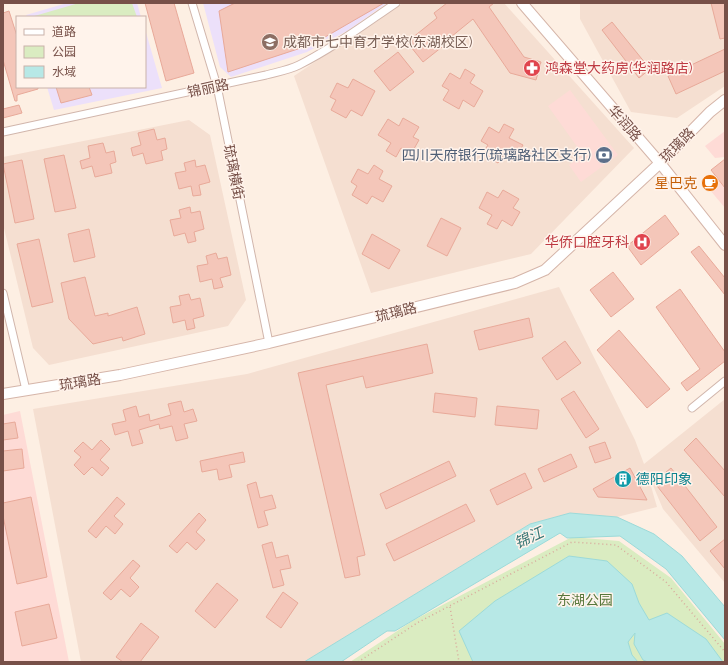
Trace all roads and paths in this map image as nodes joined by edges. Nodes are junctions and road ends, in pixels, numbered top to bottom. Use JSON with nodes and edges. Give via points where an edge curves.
{"nodes":[{"id":1,"x":192,"y":3,"type":"edge"},
{"id":2,"x":396,"y":3,"type":"edge"},
{"id":3,"x":522,"y":3,"type":"edge"},
{"id":4,"x":217,"y":86,"type":"junction"},
{"id":5,"x":725,"y":100,"type":"edge"},
{"id":6,"x":3,"y":132,"type":"edge"},
{"id":7,"x":660,"y":163,"type":"junction"},
{"id":8,"x":725,"y":245,"type":"edge"},
{"id":9,"x":3,"y":293,"type":"edge"},
{"id":10,"x":269,"y":343,"type":"junction"},
{"id":11,"x":725,"y":381,"type":"edge"},
{"id":12,"x":26,"y":390,"type":"junction"},
{"id":13,"x":3,"y":394,"type":"edge"},
{"id":14,"x":692,"y":408,"type":"dead end"},
{"id":15,"x":450,"y":606,"type":"junction"},
{"id":16,"x":725,"y":652,"type":"edge"},
{"id":17,"x":358,"y":662,"type":"edge"},
{"id":18,"x":459,"y":662,"type":"edge"}],
"edges":[{"from":1,"to":4,"type":"street","name":"琉璃横街"},
{"from":2,"to":4,"type":"street","name":"锦丽路","via":[[298,65],[266,76]]},
{"from":3,"to":7,"type":"street","name":"华润路"},
{"from":4,"to":6,"type":"street","name":"锦丽路"},
{"from":4,"to":10,"type":"street","name":"琉璃横街"},
{"from":5,"to":7,"type":"street","name":"琉璃路"},
{"from":7,"to":8,"type":"street","name":"华润路"},
{"from":7,"to":10,"type":"street","name":"琉璃路","via":[[545,270],[515,283]]},
{"from":9,"to":12,"type":"street"},
{"from":10,"to":12,"type":"street","name":"琉璃路","via":[[120,376]]},
{"from":11,"to":14,"type":"street"},
{"from":12,"to":13,"type":"street","name":"琉璃路"},
{"from":15,"to":16,"type":"path","via":[[572,542],[616,545],[666,582]]},
{"from":15,"to":17,"type":"path","via":[[418,623]]},
{"from":15,"to":18,"type":"path"}]}
